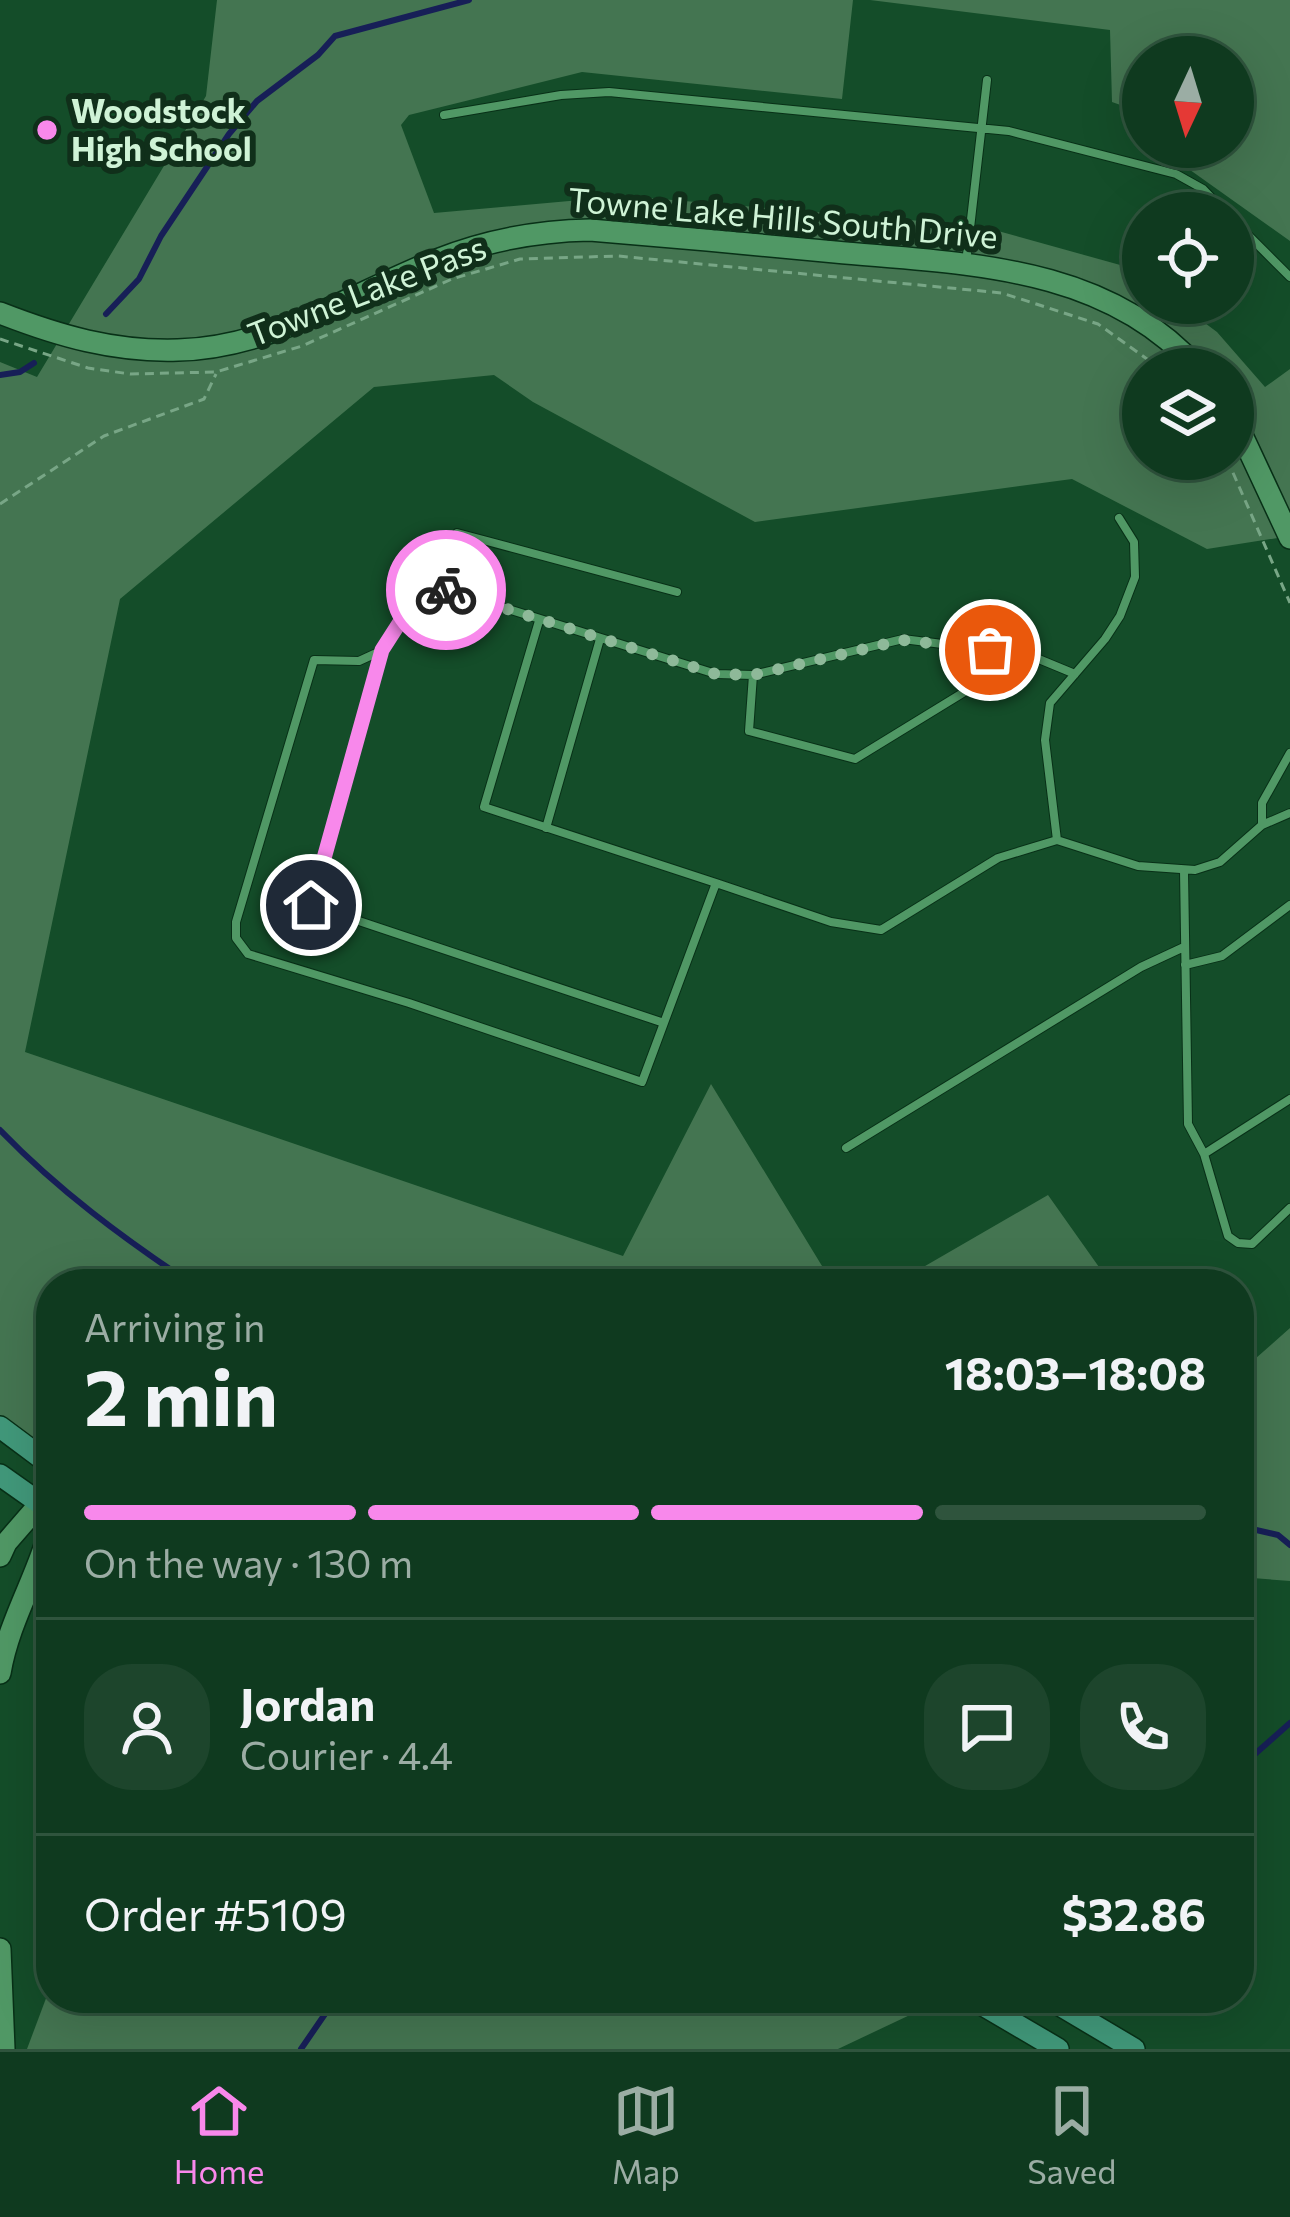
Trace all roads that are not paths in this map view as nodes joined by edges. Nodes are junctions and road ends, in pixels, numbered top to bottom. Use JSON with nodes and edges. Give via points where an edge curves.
{"nodes":[{"id":1,"x":987,"y":80,"type":"dead end"},
{"id":2,"x":443,"y":116,"type":"dead end"},
{"id":3,"x":981,"y":128,"type":"junction"},
{"id":4,"x":1205,"y":192,"type":"edge"},
{"id":5,"x":1254,"y":241,"type":"edge"},
{"id":6,"x":966,"y":265,"type":"junction"},
{"id":7,"x":1290,"y":277,"type":"edge"},
{"id":8,"x":0,"y":313,"type":"edge"},
{"id":9,"x":1175,"y":348,"type":"edge"},
{"id":10,"x":1254,"y":461,"type":"edge"},
{"id":11,"x":1119,"y":518,"type":"dead end"},
{"id":12,"x":1290,"y":538,"type":"edge"},
{"id":13,"x":425,"y":583,"type":"junction"},
{"id":14,"x":677,"y":592,"type":"dead end"},
{"id":15,"x":539,"y":621,"type":"junction"},
{"id":16,"x":600,"y":639,"type":"junction"},
{"id":17,"x":382,"y":650,"type":"junction"},
{"id":18,"x":990,"y":650,"type":"junction"},
{"id":19,"x":1075,"y":674,"type":"junction"},
{"id":20,"x":753,"y":675,"type":"junction"},
{"id":21,"x":1290,"y":753,"type":"edge"},
{"id":22,"x":1290,"y":813,"type":"edge"},
{"id":23,"x":1262,"y":825,"type":"junction"},
{"id":24,"x":547,"y":828,"type":"junction"},
{"id":25,"x":1057,"y":840,"type":"junction"},
{"id":26,"x":1184,"y":871,"type":"junction"},
{"id":27,"x":716,"y":883,"type":"junction"},
{"id":28,"x":1290,"y":905,"type":"edge"},
{"id":29,"x":1184,"y":947,"type":"junction"},
{"id":30,"x":1185,"y":965,"type":"junction"},
{"id":31,"x":664,"y":1023,"type":"junction"},
{"id":32,"x":1290,"y":1099,"type":"edge"},
{"id":33,"x":846,"y":1148,"type":"dead end"},
{"id":34,"x":1204,"y":1154,"type":"junction"},
{"id":35,"x":1290,"y":1208,"type":"edge"},
{"id":36,"x":0,"y":1427,"type":"edge"},
{"id":37,"x":36,"y":1454,"type":"edge"},
{"id":38,"x":0,"y":1475,"type":"edge"},
{"id":39,"x":36,"y":1496,"type":"edge"},
{"id":40,"x":36,"y":1513,"type":"edge"},
{"id":41,"x":0,"y":1556,"type":"edge"},
{"id":42,"x":36,"y":1573,"type":"edge"},
{"id":43,"x":0,"y":1672,"type":"edge"},
{"id":44,"x":0,"y":1949,"type":"edge"},
{"id":45,"x":996,"y":2013,"type":"edge"},
{"id":46,"x":1073,"y":2013,"type":"edge"},
{"id":47,"x":4,"y":2049,"type":"edge"},
{"id":48,"x":1058,"y":2049,"type":"edge"},
{"id":49,"x":1134,"y":2049,"type":"edge"}],
"edges":[{"from":1,"to":3,"type":"lane"},
{"from":2,"to":3,"type":"lane","via":[[609,92]]},
{"from":3,"to":4,"type":"lane","via":[[1151,166]]},
{"from":3,"to":6,"type":"lane"},
{"from":5,"to":7,"type":"lane"},
{"from":6,"to":8,"type":"street","name":"Towne Lake Hills South Drive","via":[[562,231],[481,244],[267,334],[210,347],[103,345]]},
{"from":6,"to":9,"type":"street","name":"Towne Lake Hills South Drive","via":[[1038,275],[1103,298]]},
{"from":10,"to":12,"type":"street"},
{"from":11,"to":19,"type":"lane","via":[[1134,542],[1136,577],[1120,616]]},
{"from":13,"to":14,"type":"lane","via":[[457,533]]},
{"from":13,"to":15,"type":"lane"},
{"from":13,"to":17,"type":"lane"},
{"from":15,"to":16,"type":"lane"},
{"from":15,"to":24,"type":"lane","via":[[484,807]]},
{"from":16,"to":20,"type":"lane","via":[[716,674]]},
{"from":16,"to":24,"type":"lane"},
{"from":17,"to":31,"type":"lane","via":[[311,905]]},
{"from":17,"to":31,"type":"lane","via":[[359,662],[314,660],[236,922],[248,954],[642,1082]]},
{"from":18,"to":19,"type":"lane"},
{"from":18,"to":20,"type":"lane","via":[[903,640]]},
{"from":18,"to":20,"type":"lane","via":[[980,683],[855,759],[749,731]]},
{"from":19,"to":25,"type":"lane","via":[[1050,703],[1045,740]]},
{"from":21,"to":23,"type":"lane","via":[[1262,803]]},
{"from":22,"to":23,"type":"lane"},
{"from":23,"to":26,"type":"lane","via":[[1220,862]]},
{"from":24,"to":27,"type":"lane"},
{"from":25,"to":26,"type":"lane","via":[[1138,866]]},
{"from":25,"to":27,"type":"lane","via":[[998,858],[881,930]]},
{"from":26,"to":29,"type":"lane"},
{"from":27,"to":31,"type":"lane"},
{"from":28,"to":30,"type":"lane","via":[[1222,956]]},
{"from":29,"to":30,"type":"lane"},
{"from":29,"to":33,"type":"lane"},
{"from":30,"to":34,"type":"lane","via":[[1188,1124]]},
{"from":32,"to":34,"type":"lane"},
{"from":34,"to":35,"type":"lane","via":[[1228,1236],[1238,1243],[1252,1244]]},
{"from":36,"to":37,"type":"main road"},
{"from":38,"to":39,"type":"main road"},
{"from":40,"to":41,"type":"street"},
{"from":42,"to":43,"type":"street"},
{"from":44,"to":47,"type":"street"},
{"from":45,"to":48,"type":"main road"},
{"from":46,"to":49,"type":"main road"}]}
